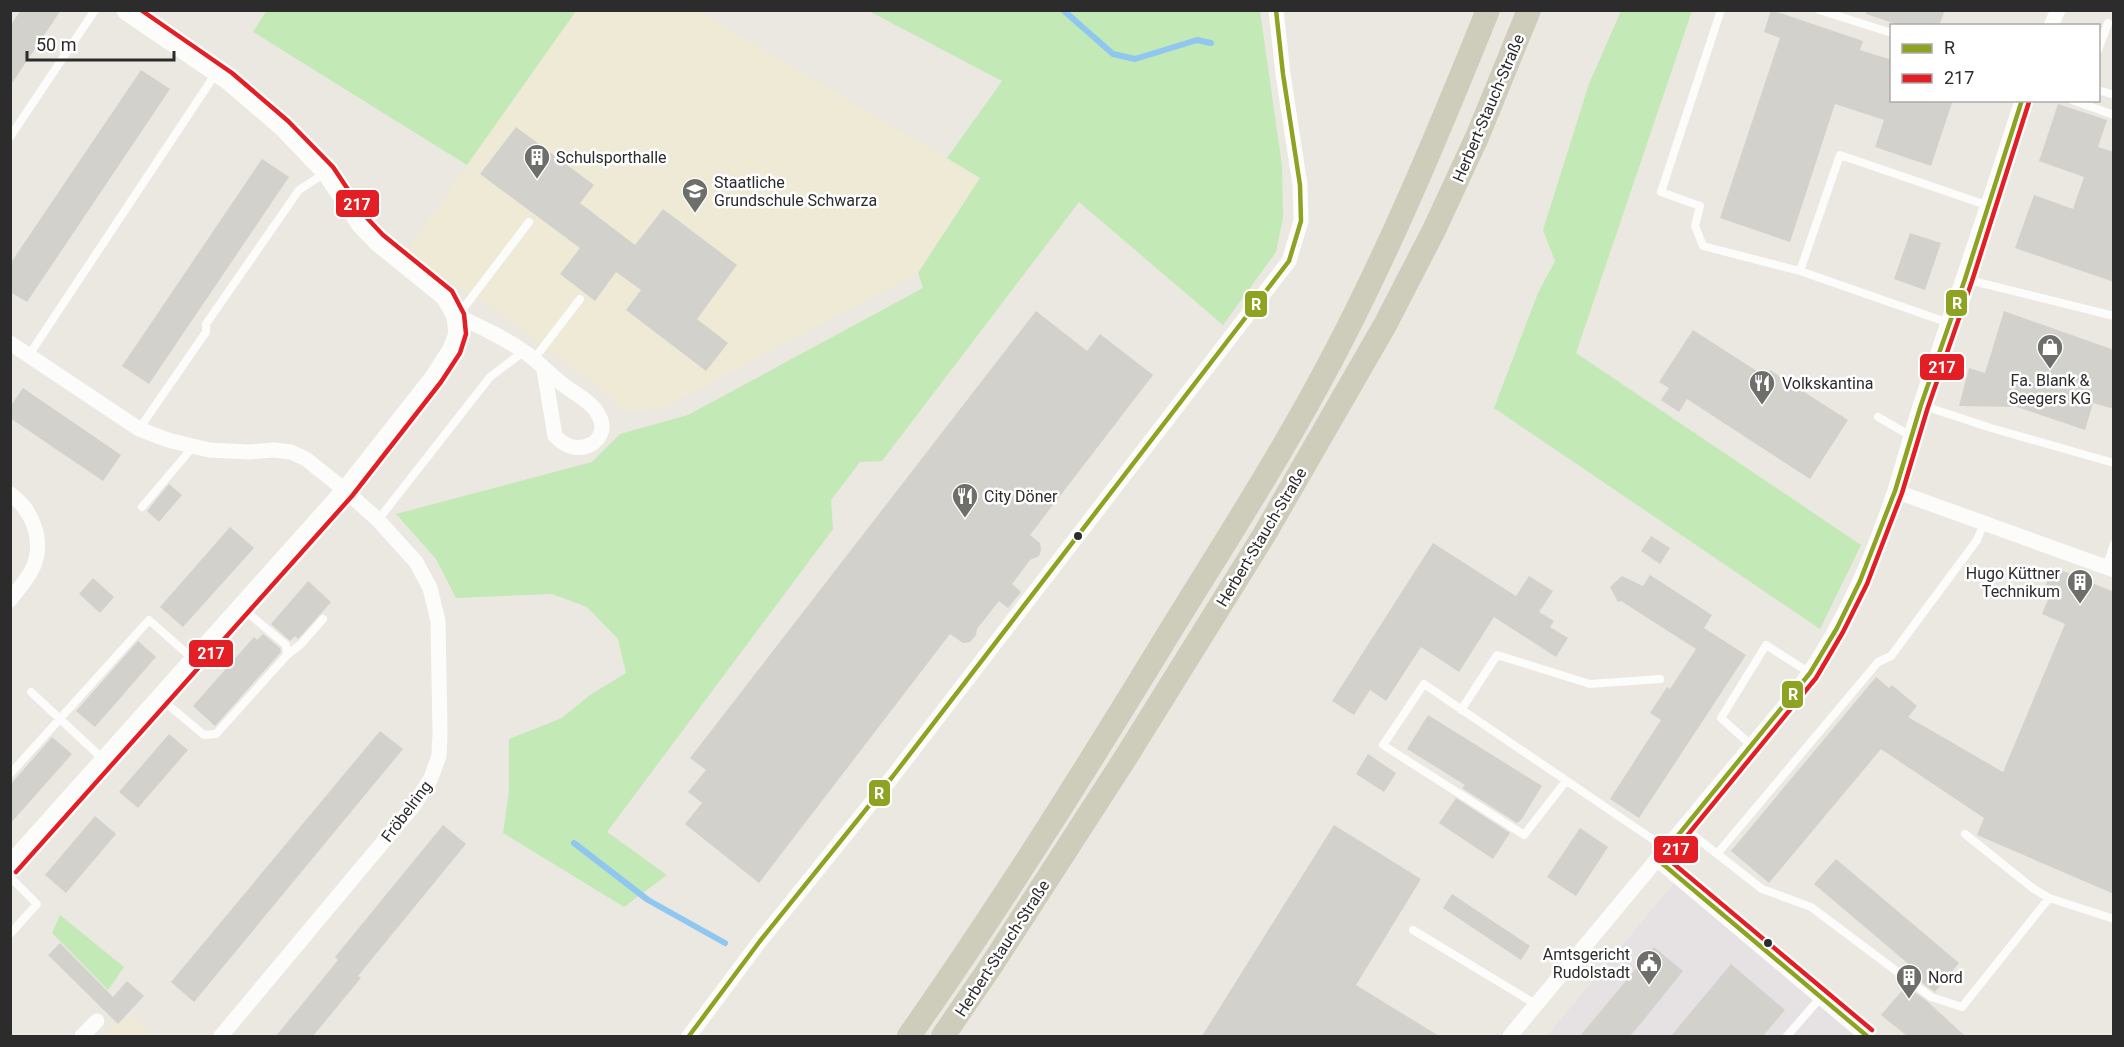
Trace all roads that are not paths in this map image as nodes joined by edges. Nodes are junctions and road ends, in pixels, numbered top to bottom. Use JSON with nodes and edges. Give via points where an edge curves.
{"nodes":[{"id":1,"x":95,"y":10,"type":"edge"},
{"id":2,"x":127,"y":10,"type":"edge"},
{"id":3,"x":1276,"y":10,"type":"edge"},
{"id":4,"x":1488,"y":10,"type":"edge"},
{"id":5,"x":1721,"y":10,"type":"edge"},
{"id":6,"x":1819,"y":10,"type":"edge"},
{"id":7,"x":2058,"y":10,"type":"edge"},
{"id":8,"x":1527,"y":12,"type":"edge"},
{"id":9,"x":2108,"y":23,"type":"dead end"},
{"id":10,"x":2052,"y":24,"type":"edge"},
{"id":11,"x":1890,"y":32,"type":"edge"},
{"id":12,"x":2100,"y":45,"type":"edge"},
{"id":13,"x":216,"y":72,"type":"junction"},
{"id":14,"x":2021,"y":102,"type":"edge"},
{"id":15,"x":2078,"y":102,"type":"edge"},
{"id":16,"x":2114,"y":115,"type":"edge"},
{"id":17,"x":10,"y":137,"type":"edge"},
{"id":18,"x":327,"y":172,"type":"junction"},
{"id":19,"x":1989,"y":206,"type":"junction"},
{"id":20,"x":529,"y":222,"type":"dead end"},
{"id":21,"x":1800,"y":271,"type":"junction"},
{"id":22,"x":1965,"y":279,"type":"junction"},
{"id":23,"x":580,"y":299,"type":"dead end"},
{"id":24,"x":457,"y":316,"type":"junction"},
{"id":25,"x":2114,"y":316,"type":"edge"},
{"id":26,"x":1949,"y":323,"type":"junction"},
{"id":27,"x":10,"y":343,"type":"edge"},
{"id":28,"x":29,"y":355,"type":"junction"},
{"id":29,"x":534,"y":360,"type":"junction"},
{"id":30,"x":1921,"y":405,"type":"junction"},
{"id":31,"x":1878,"y":417,"type":"dead end"},
{"id":32,"x":139,"y":429,"type":"junction"},
{"id":33,"x":1911,"y":436,"type":"junction"},
{"id":34,"x":193,"y":447,"type":"junction"},
{"id":35,"x":2114,"y":463,"type":"edge"},
{"id":36,"x":346,"y":491,"type":"junction"},
{"id":37,"x":1895,"y":491,"type":"junction"},
{"id":38,"x":10,"y":494,"type":"edge"},
{"id":39,"x":142,"y":507,"type":"dead end"},
{"id":40,"x":378,"y":520,"type":"junction"},
{"id":41,"x":1984,"y":523,"type":"junction"},
{"id":42,"x":2114,"y":544,"type":"edge"},
{"id":43,"x":2110,"y":569,"type":"edge"},
{"id":44,"x":10,"y":600,"type":"edge"},
{"id":45,"x":242,"y":608,"type":"junction"},
{"id":46,"x":323,"y":618,"type":"dead end"},
{"id":47,"x":286,"y":655,"type":"junction"},
{"id":48,"x":195,"y":660,"type":"junction"},
{"id":49,"x":1810,"y":673,"type":"junction"},
{"id":50,"x":1660,"y":679,"type":"dead end"},
{"id":51,"x":31,"y":692,"type":"dead end"},
{"id":52,"x":161,"y":698,"type":"junction"},
{"id":53,"x":1461,"y":710,"type":"junction"},
{"id":54,"x":60,"y":719,"type":"junction"},
{"id":55,"x":1752,"y":746,"type":"junction"},
{"id":56,"x":105,"y":760,"type":"junction"},
{"id":57,"x":10,"y":774,"type":"edge"},
{"id":58,"x":1566,"y":781,"type":"junction"},
{"id":59,"x":1684,"y":828,"type":"junction"},
{"id":60,"x":1965,"y":834,"type":"dead end"},
{"id":61,"x":1663,"y":854,"type":"junction"},
{"id":62,"x":1717,"y":854,"type":"junction"},
{"id":63,"x":10,"y":867,"type":"edge"},
{"id":64,"x":10,"y":877,"type":"edge"},
{"id":65,"x":2049,"y":898,"type":"junction"},
{"id":66,"x":2114,"y":919,"type":"edge"},
{"id":67,"x":1413,"y":930,"type":"dead end"},
{"id":68,"x":10,"y":934,"type":"edge"},
{"id":69,"x":1821,"y":997,"type":"junction"},
{"id":70,"x":1537,"y":1005,"type":"junction"},
{"id":71,"x":98,"y":1021,"type":"dead end"},
{"id":72,"x":82,"y":1036,"type":"edge"},
{"id":73,"x":221,"y":1036,"type":"edge"},
{"id":74,"x":689,"y":1036,"type":"edge"},
{"id":75,"x":909,"y":1036,"type":"edge"},
{"id":76,"x":943,"y":1036,"type":"edge"},
{"id":77,"x":1510,"y":1036,"type":"edge"},
{"id":78,"x":1787,"y":1036,"type":"edge"},
{"id":79,"x":1867,"y":1036,"type":"edge"}],
"edges":[{"from":1,"to":17,"type":"lane"},
{"from":2,"to":13,"type":"street"},
{"from":3,"to":74,"type":"street","via":[[1300,194],[1301,221],[1289,261]]},
{"from":4,"to":75,"type":"main road","name":"Herbert-Stauch-Straße","via":[[1392,234],[1319,384],[1104,740]]},
{"from":5,"to":21,"type":"lane","via":[[1661,192],[1700,206],[1695,226],[1704,246]]},
{"from":6,"to":11,"type":"lane"},
{"from":7,"to":10,"type":"street"},
{"from":8,"to":76,"type":"main road","name":"Herbert-Stauch-Straße","via":[[1478,135],[1434,230],[1373,345],[1264,536]]},
{"from":9,"to":12,"type":"lane"},
{"from":13,"to":18,"type":"street","via":[[267,111]]},
{"from":13,"to":28,"type":"lane"},
{"from":14,"to":19,"type":"street"},
{"from":15,"to":16,"type":"lane"},
{"from":18,"to":24,"type":"street","via":[[361,223],[446,296]]},
{"from":18,"to":32,"type":"lane","via":[[299,189]]},
{"from":19,"to":21,"type":"lane","via":[[1840,155]]},
{"from":19,"to":22,"type":"street"},
{"from":20,"to":24,"type":"lane"},
{"from":21,"to":26,"type":"lane"},
{"from":22,"to":25,"type":"lane"},
{"from":22,"to":26,"type":"street"},
{"from":23,"to":29,"type":"lane"},
{"from":24,"to":29,"type":"street"},
{"from":24,"to":36,"type":"street","via":[[459,333],[453,350]]},
{"from":26,"to":30,"type":"street"},
{"from":27,"to":28,"type":"street","name":"Fröbelring"},
{"from":28,"to":32,"type":"street","name":"Fröbelring"},
{"from":29,"to":29,"type":"street","via":[[601,417],[602,426],[592,445],[573,448],[555,436]]},
{"from":29,"to":40,"type":"lane","via":[[490,377]]},
{"from":30,"to":33,"type":"street"},
{"from":30,"to":35,"type":"lane"},
{"from":31,"to":33,"type":"lane"},
{"from":32,"to":34,"type":"street","name":"Fröbelring"},
{"from":33,"to":37,"type":"street"},
{"from":34,"to":36,"type":"street","name":"Fröbelring","via":[[291,452]]},
{"from":34,"to":39,"type":"lane"},
{"from":36,"to":40,"type":"street","name":"Fröbelring"},
{"from":36,"to":45,"type":"street"},
{"from":37,"to":41,"type":"street"},
{"from":37,"to":49,"type":"street","via":[[1860,581]]},
{"from":38,"to":44,"type":"street","via":[[32,521],[38,552],[31,571]]},
{"from":40,"to":73,"type":"street","name":"Fröbelring","via":[[416,562],[433,599],[438,621],[439,756],[414,805]]},
{"from":41,"to":43,"type":"street"},
{"from":41,"to":62,"type":"lane","via":[[1977,540],[1891,656],[1878,662]]},
{"from":42,"to":43,"type":"lane"},
{"from":45,"to":47,"type":"lane","via":[[286,645]]},
{"from":45,"to":48,"type":"street"},
{"from":46,"to":47,"type":"lane","via":[[302,644]]},
{"from":47,"to":52,"type":"lane","via":[[216,734],[204,735]]},
{"from":48,"to":52,"type":"street"},
{"from":48,"to":54,"type":"lane","via":[[149,620]]},
{"from":49,"to":55,"type":"street"},
{"from":49,"to":55,"type":"lane","via":[[1766,645],[1721,718]]},
{"from":50,"to":53,"type":"lane","via":[[1590,684],[1497,655]]},
{"from":51,"to":54,"type":"lane"},
{"from":52,"to":56,"type":"street"},
{"from":53,"to":58,"type":"lane"},
{"from":53,"to":58,"type":"lane","via":[[1424,684],[1383,745],[1524,836]]},
{"from":54,"to":56,"type":"lane"},
{"from":54,"to":57,"type":"lane"},
{"from":55,"to":59,"type":"street"},
{"from":56,"to":63,"type":"street"},
{"from":58,"to":61,"type":"lane"},
{"from":59,"to":61,"type":"street"},
{"from":59,"to":62,"type":"lane"},
{"from":60,"to":65,"type":"lane"},
{"from":61,"to":69,"type":"street"},
{"from":61,"to":70,"type":"street"},
{"from":62,"to":65,"type":"lane","via":[[1762,889],[1811,907],[1931,997],[1962,1007]]},
{"from":64,"to":68,"type":"lane","via":[[37,904]]},
{"from":65,"to":66,"type":"lane"},
{"from":67,"to":70,"type":"lane"},
{"from":69,"to":78,"type":"lane"},
{"from":69,"to":79,"type":"street"},
{"from":70,"to":77,"type":"street"},
{"from":71,"to":72,"type":"street"}]}
